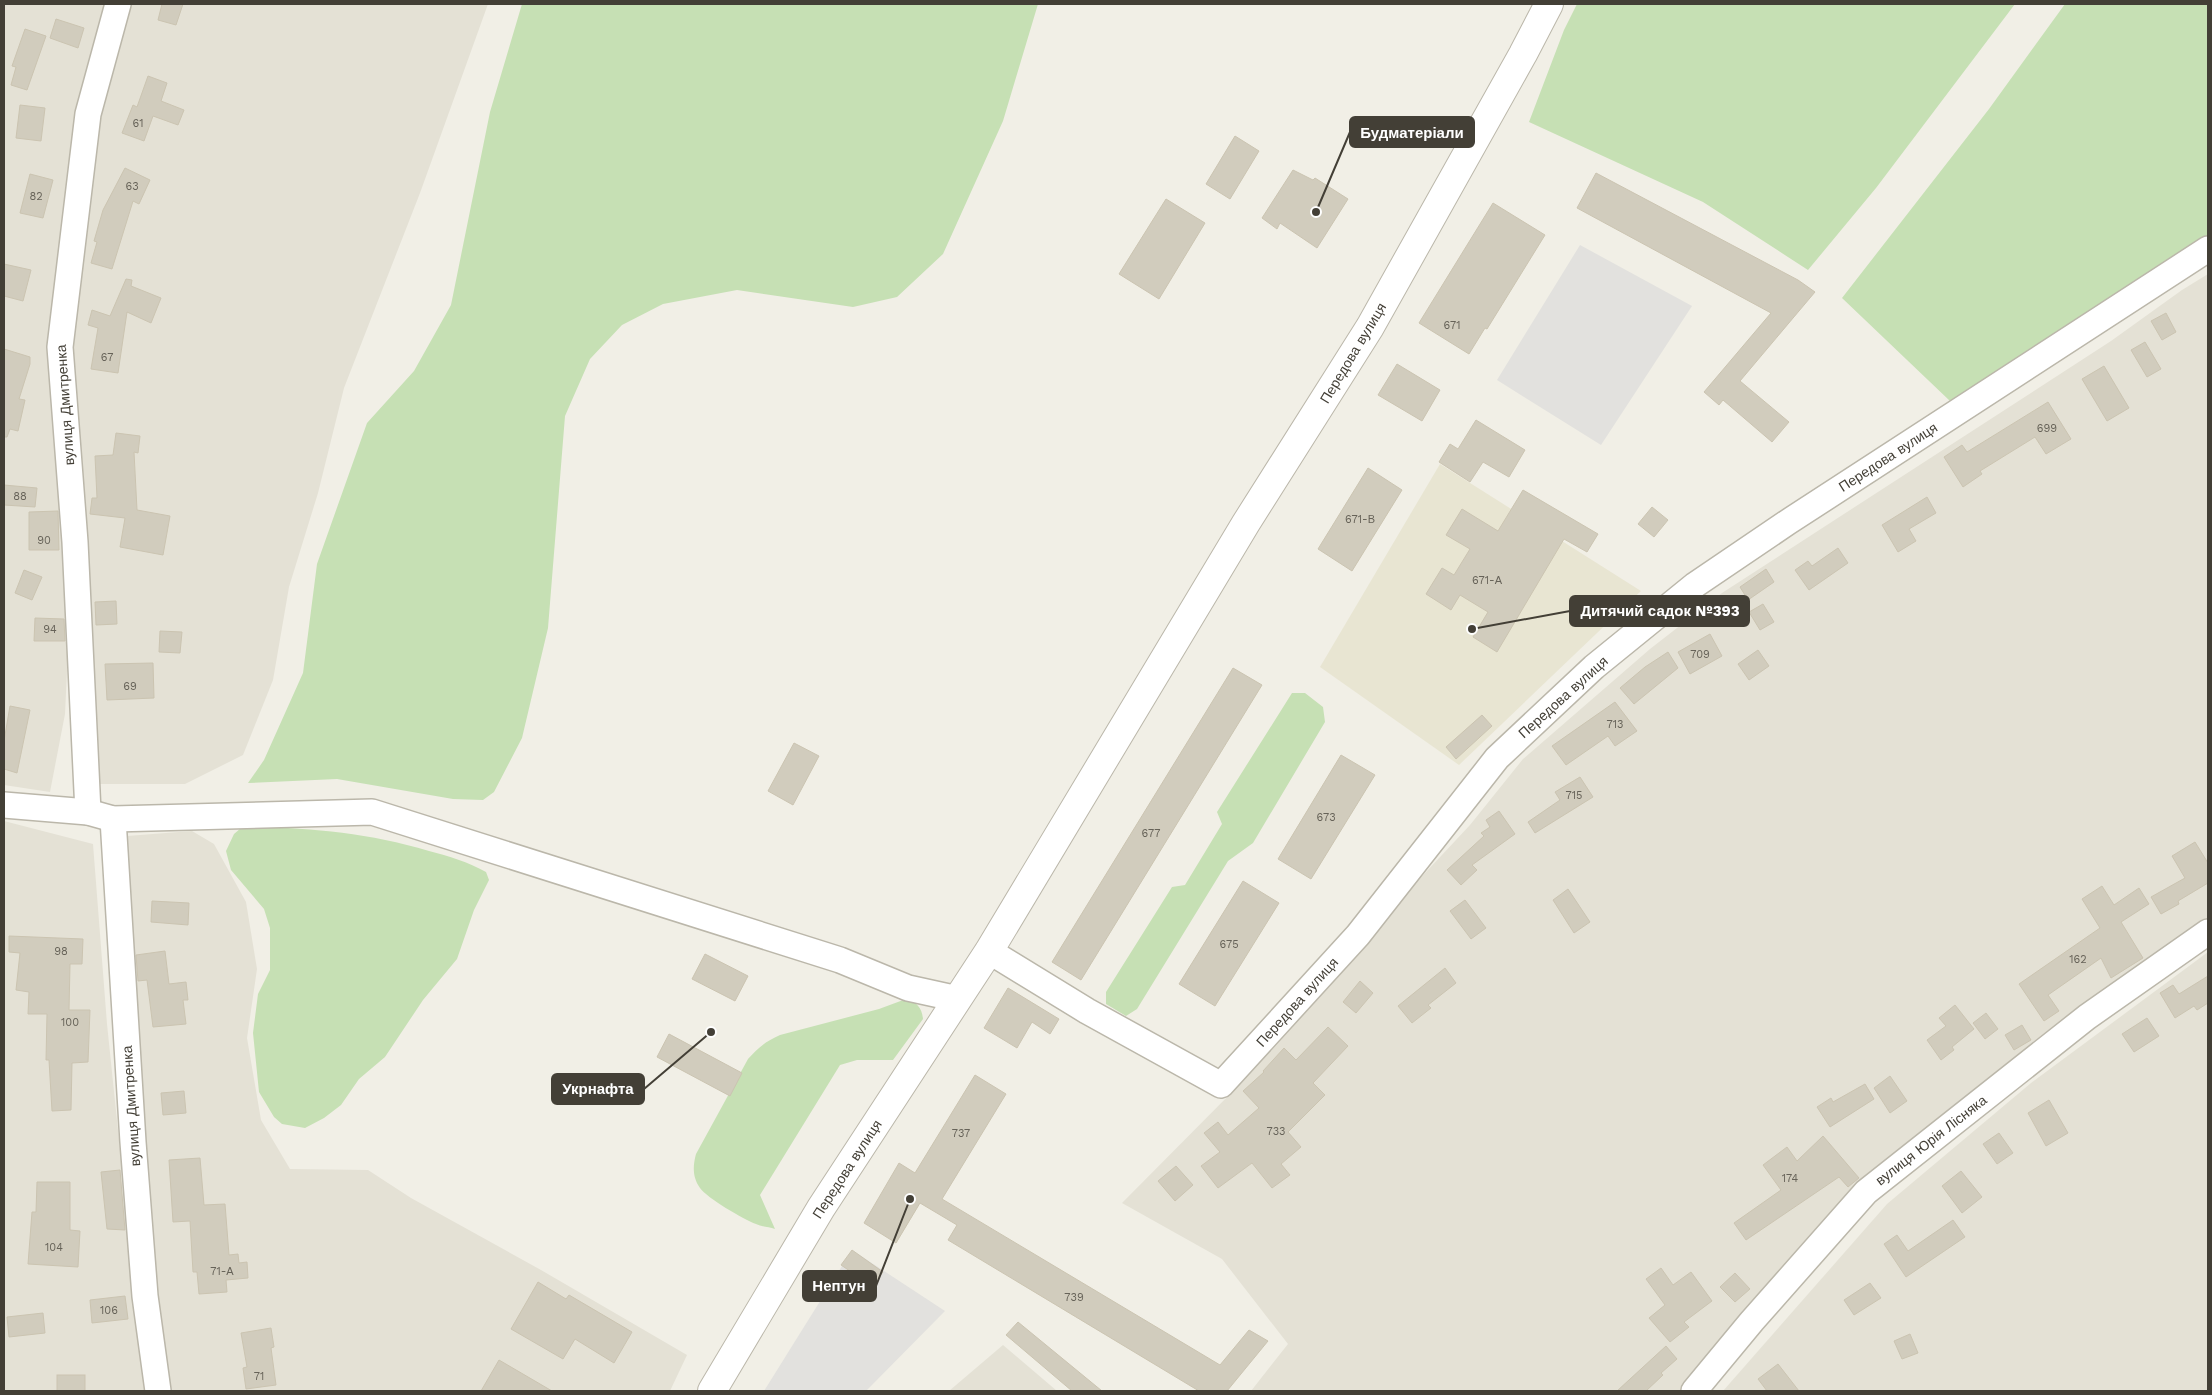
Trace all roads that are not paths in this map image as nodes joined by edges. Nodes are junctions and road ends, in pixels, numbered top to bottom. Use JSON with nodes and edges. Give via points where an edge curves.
{"nodes":[{"id":1,"x":118,"y":4,"type":"edge"},
{"id":2,"x":1549,"y":4,"type":"edge"},
{"id":3,"x":2208,"y":249,"type":"edge"},
{"id":4,"x":4,"y":805,"type":"edge"},
{"id":5,"x":88,"y":812,"type":"junction"},
{"id":6,"x":113,"y":819,"type":"junction"},
{"id":7,"x":2208,"y":932,"type":"edge"},
{"id":8,"x":989,"y":951,"type":"junction"},
{"id":9,"x":958,"y":999,"type":"junction"},
{"id":10,"x":158,"y":1391,"type":"edge"},
{"id":11,"x":712,"y":1391,"type":"edge"},
{"id":12,"x":1694,"y":1391,"type":"edge"}],
"edges":[{"from":1,"to":5,"type":"street","name":"вулиця Дмитренка","via":[[88,114],[60,347],[75,542]]},
{"from":2,"to":8,"type":"street","name":"Передова вулиця","via":[[1370,327],[1246,523]]},
{"from":3,"to":8,"type":"street","name":"Передова вулиця","via":[[1780,527],[1695,585],[1594,667],[1497,758],[1358,935],[1221,1085],[1087,1011]]},
{"from":4,"to":5,"type":"street"},
{"from":5,"to":6,"type":"street"},
{"from":6,"to":9,"type":"street","via":[[372,812],[832,957],[908,988]]},
{"from":6,"to":10,"type":"street","name":"вулиця Дмитренка","via":[[132,1142],[145,1296]]},
{"from":7,"to":12,"type":"street","name":"вулиця Юрія Лісняка","via":[[2087,1017],[1866,1192]]},
{"from":8,"to":9,"type":"street","name":"Передова вулиця"},
{"from":9,"to":11,"type":"street","name":"Передова вулиця","via":[[822,1208]]}]}
